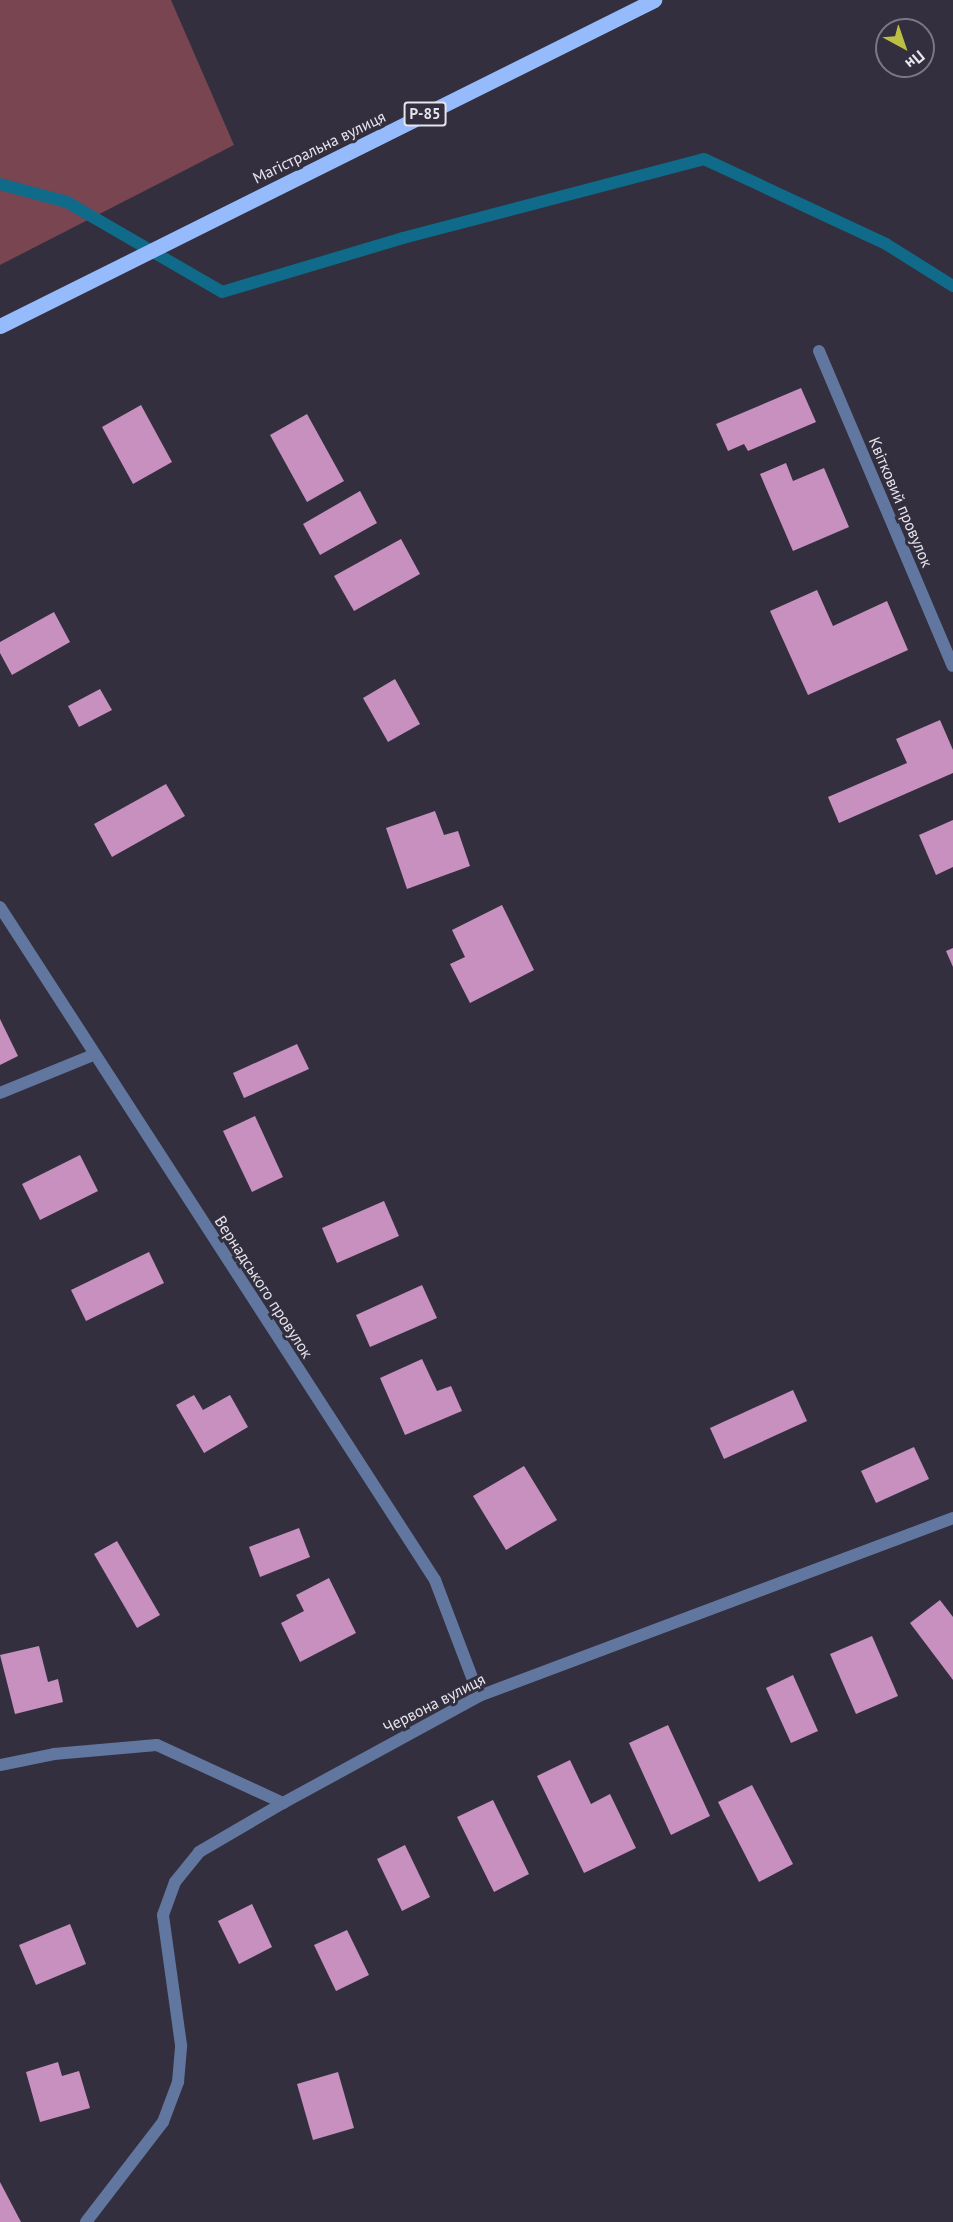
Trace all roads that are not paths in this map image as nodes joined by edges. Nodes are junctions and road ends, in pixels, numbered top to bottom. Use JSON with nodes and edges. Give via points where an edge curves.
{"nodes":[{"id":1,"x":654,"y":0,"type":"edge"},
{"id":2,"x":0,"y":326,"type":"edge"},
{"id":3,"x":819,"y":351,"type":"dead end"},
{"id":4,"x":953,"y":666,"type":"edge"},
{"id":5,"x":0,"y":907,"type":"edge"},
{"id":6,"x":93,"y":1055,"type":"junction"},
{"id":7,"x":0,"y":1093,"type":"edge"},
{"id":8,"x":953,"y":1518,"type":"edge"},
{"id":9,"x":480,"y":1696,"type":"junction"},
{"id":10,"x":0,"y":1765,"type":"edge"},
{"id":11,"x":283,"y":1803,"type":"junction"},
{"id":12,"x":86,"y":2222,"type":"edge"}],
"edges":[{"from":1,"to":2,"type":"main road","name":"Магістральна вулиця","number":"Р-85"},
{"from":3,"to":4,"type":"street","name":"Квітковий провулок"},
{"from":5,"to":6,"type":"street","name":"Вернадського провулок"},
{"from":6,"to":7,"type":"street"},
{"from":6,"to":9,"type":"street","name":"Вернадського провулок","via":[[435,1580]]},
{"from":8,"to":9,"type":"street","name":"Червона вулиця"},
{"from":9,"to":11,"type":"street","name":"Червона вулиця"},
{"from":10,"to":11,"type":"street","via":[[54,1754],[157,1745]]},
{"from":11,"to":12,"type":"street","via":[[199,1852],[175,1882],[163,1915],[181,2045],[178,2082],[163,2122]]}]}
